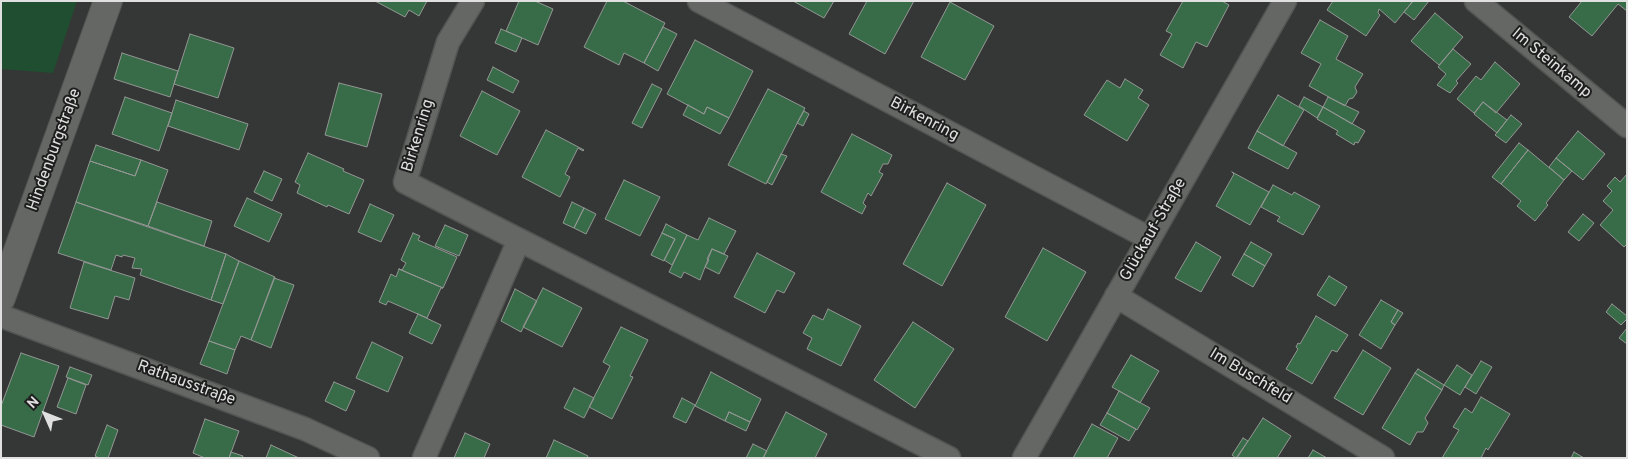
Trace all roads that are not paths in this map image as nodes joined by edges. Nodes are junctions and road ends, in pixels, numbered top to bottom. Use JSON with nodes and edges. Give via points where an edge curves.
{"nodes":[{"id":1,"x":108,"y":1,"type":"edge"},
{"id":2,"x":472,"y":1,"type":"edge"},
{"id":3,"x":699,"y":1,"type":"edge"},
{"id":4,"x":1285,"y":1,"type":"edge"},
{"id":5,"x":1476,"y":1,"type":"edge"},
{"id":6,"x":1627,"y":126,"type":"edge"},
{"id":7,"x":1149,"y":238,"type":"junction"},
{"id":8,"x":519,"y":240,"type":"junction"},
{"id":9,"x":1116,"y":296,"type":"junction"},
{"id":10,"x":1,"y":298,"type":"edge"},
{"id":11,"x":1,"y":316,"type":"edge"},
{"id":12,"x":368,"y":458,"type":"edge"},
{"id":13,"x":424,"y":458,"type":"edge"},
{"id":14,"x":949,"y":458,"type":"edge"},
{"id":15,"x":1024,"y":458,"type":"edge"},
{"id":16,"x":1383,"y":458,"type":"edge"}],
"edges":[{"from":1,"to":10,"type":"street","name":"Hindenburgstraße"},
{"from":2,"to":8,"type":"street","name":"Birkenring","via":[[448,42],[404,182]]},
{"from":3,"to":7,"type":"street","name":"Birkenring"},
{"from":4,"to":7,"type":"street","name":"Glückauf-Straße"},
{"from":5,"to":6,"type":"street","name":"Im Steinkamp"},
{"from":7,"to":9,"type":"street","name":"Glückauf-Straße"},
{"from":8,"to":13,"type":"street"},
{"from":8,"to":14,"type":"street","name":"Birkenring"},
{"from":9,"to":15,"type":"street","name":"Glückauf-Straße"},
{"from":9,"to":16,"type":"street","name":"Im Buschfeld"},
{"from":11,"to":12,"type":"street","name":"Rathausstraße","via":[[305,429]]}]}
